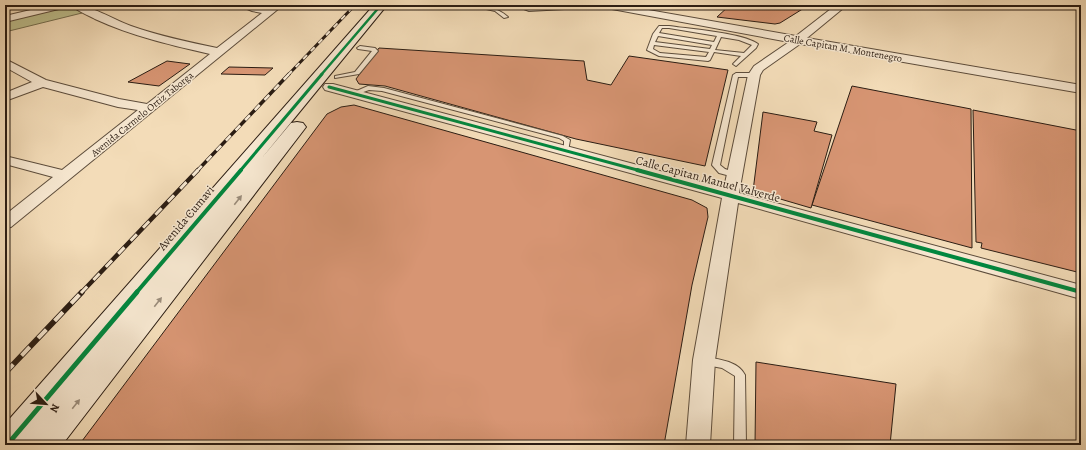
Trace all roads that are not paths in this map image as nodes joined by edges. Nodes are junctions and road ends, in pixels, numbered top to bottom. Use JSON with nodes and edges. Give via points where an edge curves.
{"nodes":[{"id":1,"x":64,"y":5,"type":"edge"},
{"id":2,"x":76,"y":5,"type":"edge"},
{"id":3,"x":243,"y":5,"type":"edge"},
{"id":4,"x":394,"y":5,"type":"edge"},
{"id":5,"x":471,"y":5,"type":"edge"},
{"id":6,"x":519,"y":5,"type":"edge"},
{"id":7,"x":842,"y":5,"type":"edge"},
{"id":8,"x":607,"y":6,"type":"edge"},
{"id":9,"x":274,"y":8,"type":"edge"},
{"id":10,"x":376,"y":16,"type":"edge"},
{"id":11,"x":506,"y":17,"type":"dead end"},
{"id":12,"x":5,"y":19,"type":"edge"},
{"id":13,"x":655,"y":34,"type":"junction"},
{"id":14,"x":717,"y":40,"type":"junction"},
{"id":15,"x":798,"y":40,"type":"junction"},
{"id":16,"x":654,"y":43,"type":"junction"},
{"id":17,"x":712,"y":50,"type":"junction"},
{"id":18,"x":219,"y":52,"type":"junction"},
{"id":19,"x":745,"y":55,"type":"junction"},
{"id":20,"x":5,"y":62,"type":"edge"},
{"id":21,"x":736,"y":64,"type":"dead end"},
{"id":22,"x":333,"y":82,"type":"junction"},
{"id":23,"x":42,"y":83,"type":"junction"},
{"id":24,"x":1081,"y":89,"type":"edge"},
{"id":25,"x":5,"y":97,"type":"edge"},
{"id":26,"x":150,"y":108,"type":"junction"},
{"id":27,"x":265,"y":154,"type":"junction"},
{"id":28,"x":5,"y":160,"type":"edge"},
{"id":29,"x":65,"y":175,"type":"junction"},
{"id":30,"x":732,"y":196,"type":"junction"},
{"id":31,"x":5,"y":223,"type":"edge"},
{"id":32,"x":1081,"y":292,"type":"edge"},
{"id":33,"x":704,"y":360,"type":"junction"},
{"id":34,"x":7,"y":445,"type":"edge"},
{"id":35,"x":43,"y":445,"type":"edge"},
{"id":36,"x":698,"y":445,"type":"edge"},
{"id":37,"x":740,"y":445,"type":"edge"}],
"edges":[{"from":1,"to":12,"type":"street"},
{"from":2,"to":18,"type":"street","via":[[140,34]]},
{"from":3,"to":9,"type":"street","via":[[255,9]]},
{"from":4,"to":10,"type":"street","name":"Avenida Cumavi"},
{"from":5,"to":11,"type":"lane","via":[[496,10]]},
{"from":6,"to":8,"type":"street","name":"Calle Capitan M. Montenegro","via":[[528,8]]},
{"from":7,"to":15,"type":"street"},
{"from":8,"to":15,"type":"street","name":"Calle Capitan M. Montenegro"},
{"from":9,"to":18,"type":"street","name":"Avenida Carmelo Ortiz Taborga"},
{"from":10,"to":22,"type":"street","name":"Avenida Cumavi","via":[[360,48]]},
{"from":10,"to":27,"type":"street","name":"Avenida Cumavi"},
{"from":13,"to":14,"type":"lane"},
{"from":13,"to":14,"type":"lane","via":[[659,28],[665,27]]},
{"from":13,"to":16,"type":"lane"},
{"from":14,"to":17,"type":"lane"},
{"from":14,"to":19,"type":"lane","via":[[754,47]]},
{"from":15,"to":24,"type":"street","name":"Calle Capitan M. Montenegro"},
{"from":15,"to":30,"type":"street","via":[[758,68],[754,75]]},
{"from":16,"to":17,"type":"lane"},
{"from":16,"to":17,"type":"lane","via":[[650,47],[652,52],[679,57],[708,59]]},
{"from":17,"to":19,"type":"lane"},
{"from":18,"to":26,"type":"street","name":"Avenida Carmelo Ortiz Taborga"},
{"from":19,"to":21,"type":"lane"},
{"from":20,"to":23,"type":"street"},
{"from":22,"to":27,"type":"street","name":"Avenida Cumavi"},
{"from":22,"to":30,"type":"street","name":"Calle Capitan Manuel Valverde","via":[[355,93]]},
{"from":23,"to":25,"type":"street"},
{"from":23,"to":26,"type":"street","via":[[118,103]]},
{"from":26,"to":29,"type":"street","name":"Avenida Carmelo Ortiz Taborga"},
{"from":27,"to":34,"type":"street","name":"Avenida Cumavi"},
{"from":35,"to":27,"type":"street","name":"Avenida Cumavi","one_way":true},
{"from":28,"to":29,"type":"street"},
{"from":29,"to":31,"type":"street","name":"Avenida Carmelo Ortiz Taborga"},
{"from":30,"to":32,"type":"street","name":"Calle Capitan Manuel Valverde"},
{"from":30,"to":33,"type":"street"},
{"from":33,"to":36,"type":"street"},
{"from":33,"to":37,"type":"lane","via":[[727,365],[740,375]]}]}
